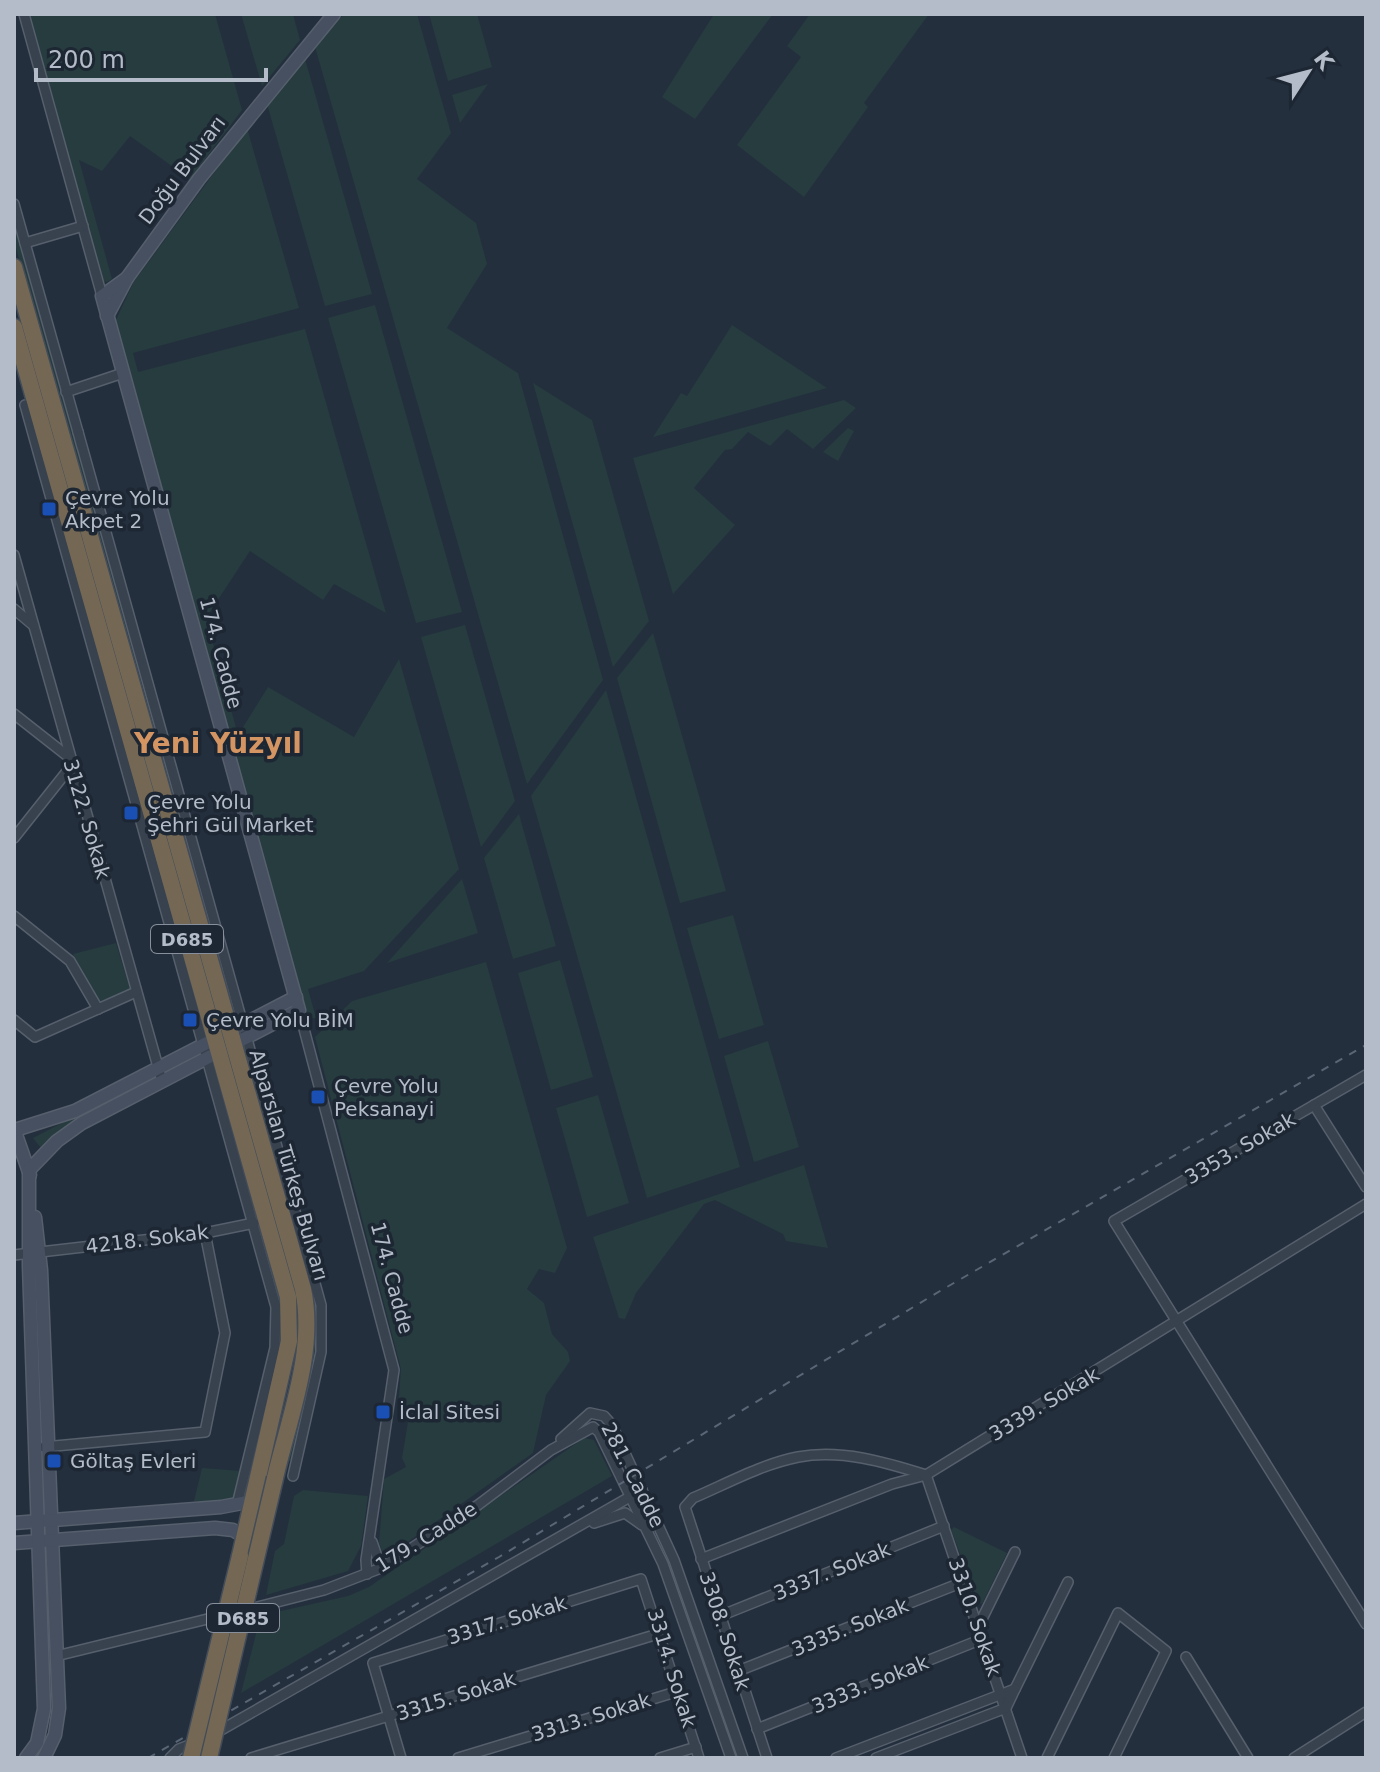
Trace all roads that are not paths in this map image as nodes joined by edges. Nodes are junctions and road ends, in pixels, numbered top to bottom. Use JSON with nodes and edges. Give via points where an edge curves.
{"nodes":[{"id":1,"x":24,"y":14,"type":"edge"},
{"id":2,"x":334,"y":14,"type":"edge"},
{"id":3,"x":14,"y":204,"type":"edge"},
{"id":4,"x":83,"y":226,"type":"junction"},
{"id":5,"x":25,"y":243,"type":"junction"},
{"id":6,"x":14,"y":267,"type":"edge"},
{"id":7,"x":127,"y":278,"type":"junction"},
{"id":8,"x":102,"y":296,"type":"junction"},
{"id":9,"x":107,"y":316,"type":"junction"},
{"id":10,"x":14,"y":327,"type":"edge"},
{"id":11,"x":123,"y":373,"type":"junction"},
{"id":12,"x":66,"y":392,"type":"junction"},
{"id":13,"x":30,"y":402,"type":"junction"},
{"id":14,"x":14,"y":412,"type":"edge"},
{"id":15,"x":14,"y":555,"type":"edge"},
{"id":16,"x":14,"y":609,"type":"edge"},
{"id":17,"x":33,"y":625,"type":"junction"},
{"id":18,"x":14,"y":714,"type":"edge"},
{"id":19,"x":71,"y":762,"type":"junction"},
{"id":20,"x":14,"y":817,"type":"edge"},
{"id":21,"x":24,"y":825,"type":"junction"},
{"id":22,"x":14,"y":838,"type":"edge"},
{"id":23,"x":14,"y":916,"type":"edge"},
{"id":24,"x":136,"y":992,"type":"junction"},
{"id":25,"x":297,"y":1004,"type":"junction"},
{"id":26,"x":98,"y":1009,"type":"junction"},
{"id":27,"x":14,"y":1020,"type":"edge"},
{"id":28,"x":225,"y":1041,"type":"junction"},
{"id":29,"x":160,"y":1075,"type":"junction"},
{"id":30,"x":1366,"y":1075,"type":"edge"},
{"id":31,"x":1314,"y":1105,"type":"junction"},
{"id":32,"x":14,"y":1130,"type":"edge"},
{"id":33,"x":29,"y":1170,"type":"junction"},
{"id":34,"x":1366,"y":1187,"type":"edge"},
{"id":35,"x":1366,"y":1204,"type":"edge"},
{"id":36,"x":254,"y":1223,"type":"junction"},
{"id":37,"x":205,"y":1233,"type":"junction"},
{"id":38,"x":34,"y":1253,"type":"junction"},
{"id":39,"x":14,"y":1255,"type":"edge"},
{"id":40,"x":1177,"y":1322,"type":"junction"},
{"id":41,"x":41,"y":1447,"type":"junction"},
{"id":42,"x":551,"y":1450,"type":"junction"},
{"id":43,"x":926,"y":1475,"type":"junction"},
{"id":44,"x":293,"y":1476,"type":"dead end"},
{"id":45,"x":642,"y":1490,"type":"junction"},
{"id":46,"x":630,"y":1497,"type":"junction"},
{"id":47,"x":245,"y":1503,"type":"junction"},
{"id":48,"x":51,"y":1520,"type":"junction"},
{"id":49,"x":37,"y":1521,"type":"junction"},
{"id":50,"x":14,"y":1523,"type":"edge"},
{"id":51,"x":944,"y":1526,"type":"junction"},
{"id":52,"x":580,"y":1528,"type":"junction"},
{"id":53,"x":647,"y":1529,"type":"junction"},
{"id":54,"x":244,"y":1537,"type":"junction"},
{"id":55,"x":371,"y":1538,"type":"junction"},
{"id":56,"x":52,"y":1540,"type":"junction"},
{"id":57,"x":38,"y":1541,"type":"junction"},
{"id":58,"x":14,"y":1543,"type":"edge"},
{"id":59,"x":1015,"y":1552,"type":"dead end"},
{"id":60,"x":701,"y":1559,"type":"junction"},
{"id":61,"x":381,"y":1568,"type":"junction"},
{"id":62,"x":367,"y":1574,"type":"junction"},
{"id":63,"x":641,"y":1579,"type":"joint"},
{"id":64,"x":963,"y":1582,"type":"junction"},
{"id":65,"x":1068,"y":1582,"type":"dead end"},
{"id":66,"x":720,"y":1616,"type":"junction"},
{"id":67,"x":1366,"y":1624,"type":"edge"},
{"id":68,"x":978,"y":1627,"type":"junction"},
{"id":69,"x":661,"y":1633,"type":"junction"},
{"id":70,"x":982,"y":1639,"type":"junction"},
{"id":71,"x":56,"y":1656,"type":"junction"},
{"id":72,"x":1186,"y":1657,"type":"dead end"},
{"id":73,"x":738,"y":1671,"type":"junction"},
{"id":74,"x":1015,"y":1689,"type":"junction"},
{"id":75,"x":679,"y":1691,"type":"junction"},
{"id":76,"x":1001,"y":1695,"type":"junction"},
{"id":77,"x":1006,"y":1708,"type":"junction"},
{"id":78,"x":1366,"y":1712,"type":"edge"},
{"id":79,"x":389,"y":1717,"type":"junction"},
{"id":80,"x":757,"y":1729,"type":"junction"},
{"id":81,"x":696,"y":1747,"type":"junction"},
{"id":82,"x":26,"y":1758,"type":"edge"},
{"id":83,"x":44,"y":1758,"type":"edge"},
{"id":84,"x":170,"y":1758,"type":"edge"},
{"id":85,"x":191,"y":1758,"type":"edge"},
{"id":86,"x":209,"y":1758,"type":"edge"},
{"id":87,"x":251,"y":1758,"type":"edge"},
{"id":88,"x":401,"y":1758,"type":"edge"},
{"id":89,"x":458,"y":1758,"type":"edge"},
{"id":90,"x":660,"y":1758,"type":"edge"},
{"id":91,"x":699,"y":1758,"type":"edge"},
{"id":92,"x":731,"y":1758,"type":"edge"},
{"id":93,"x":743,"y":1758,"type":"edge"},
{"id":94,"x":767,"y":1758,"type":"edge"},
{"id":95,"x":836,"y":1758,"type":"edge"},
{"id":96,"x":876,"y":1758,"type":"edge"},
{"id":97,"x":1022,"y":1758,"type":"edge"},
{"id":98,"x":1047,"y":1758,"type":"edge"},
{"id":99,"x":1114,"y":1758,"type":"edge"},
{"id":100,"x":1248,"y":1758,"type":"edge"},
{"id":101,"x":1294,"y":1758,"type":"edge"}],
"edges":[{"from":1,"to":4,"type":"street","name":"174. Cadde"},
{"from":2,"to":7,"type":"street","name":"Doğu Bulvarı","via":[[224,146]]},
{"from":3,"to":5,"type":"street"},
{"from":4,"to":5,"type":"street"},
{"from":4,"to":8,"type":"street","name":"174. Cadde"},
{"from":5,"to":12,"type":"street"},
{"from":6,"to":28,"type":"highway","name":"Alparslan Türkeş Bulvarı","number":"D685"},
{"from":7,"to":8,"type":"street","name":"Doğu Bulvarı"},
{"from":7,"to":9,"type":"street","name":"Doğu Bulvarı"},
{"from":8,"to":9,"type":"street","name":"174. Cadde"},
{"from":9,"to":11,"type":"street","name":"174. Cadde"},
{"from":10,"to":13,"type":"highway","name":"Alparslan Türkeş Bulvarı","number":"D685"},
{"from":11,"to":12,"type":"street"},
{"from":11,"to":25,"type":"street","name":"174. Cadde"},
{"from":12,"to":28,"type":"street"},
{"from":13,"to":14,"type":"street"},
{"from":13,"to":28,"type":"highway","name":"Alparslan Türkeş Bulvarı","number":"D685"},
{"from":15,"to":17,"type":"street","name":"3122. Sokak"},
{"from":16,"to":17,"type":"street"},
{"from":17,"to":19,"type":"street","name":"3122. Sokak"},
{"from":18,"to":19,"type":"street"},
{"from":19,"to":21,"type":"street"},
{"from":19,"to":24,"type":"street","name":"3122. Sokak"},
{"from":20,"to":21,"type":"street"},
{"from":21,"to":22,"type":"street"},
{"from":23,"to":26,"type":"street","via":[[70,961]]},
{"from":24,"to":26,"type":"street"},
{"from":24,"to":29,"type":"street","name":"3122. Sokak"},
{"from":25,"to":28,"type":"street"},
{"from":25,"to":55,"type":"street","name":"174. Cadde","via":[[393,1359],[393,1398]]},
{"from":26,"to":27,"type":"street","via":[[35,1037]]},
{"from":28,"to":29,"type":"street"},
{"from":28,"to":36,"type":"street"},
{"from":28,"to":44,"type":"street","via":[[323,1314],[321,1352]]},
{"from":28,"to":47,"type":"highway","name":"Alparslan Türkeş Bulvarı","number":"D685","via":[[291,1318]]},
{"from":28,"to":86,"type":"highway","name":"Alparslan Türkeş Bulvarı","number":"D685","bridge":true,"via":[[307,1315],[306,1344]]},
{"from":29,"to":32,"type":"street","via":[[66,1115]]},
{"from":29,"to":33,"type":"street","via":[[71,1130]]},
{"from":30,"to":31,"type":"street","name":"3353. Sokak"},
{"from":31,"to":34,"type":"street"},
{"from":31,"to":40,"type":"street","name":"3353. Sokak","via":[[1114,1221]]},
{"from":32,"to":33,"type":"street"},
{"from":33,"to":38,"type":"street"},
{"from":35,"to":40,"type":"street","name":"3339. Sokak"},
{"from":36,"to":37,"type":"street","name":"4218. Sokak"},
{"from":36,"to":47,"type":"street","via":[[273,1292],[277,1335]]},
{"from":37,"to":38,"type":"street","name":"4218. Sokak"},
{"from":37,"to":41,"type":"street","via":[[225,1333],[205,1432]]},
{"from":38,"to":39,"type":"street","name":"4218. Sokak"},
{"from":38,"to":41,"type":"street"},
{"from":40,"to":43,"type":"street","name":"3339. Sokak"},
{"from":40,"to":67,"type":"street"},
{"from":41,"to":48,"type":"street"},
{"from":41,"to":49,"type":"street"},
{"from":42,"to":45,"type":"street","name":"281. Cadde","via":[[582,1417],[600,1414],[612,1425]]},
{"from":42,"to":46,"type":"street","name":"281. Cadde","via":[[586,1428],[596,1428]]},
{"from":42,"to":61,"type":"street","name":"179. Cadde"},
{"from":43,"to":51,"type":"street","name":"3310. Sokak"},
{"from":43,"to":60,"type":"street","name":"3339. Sokak"},
{"from":43,"to":60,"type":"street","name":"3308. Sokak","via":[[874,1459],[799,1457],[685,1503]]},
{"from":45,"to":46,"type":"street"},
{"from":45,"to":93,"type":"street","name":"281. Cadde","via":[[678,1570]]},
{"from":46,"to":52,"type":"street"},
{"from":46,"to":53,"type":"street","name":"281. Cadde"},
{"from":47,"to":48,"type":"street"},
{"from":47,"to":54,"type":"highway","name":"Alparslan Türkeş Bulvarı","number":"D685"},
{"from":48,"to":49,"type":"street"},
{"from":48,"to":56,"type":"street"},
{"from":49,"to":50,"type":"street"},
{"from":49,"to":57,"type":"street"},
{"from":51,"to":64,"type":"street","name":"3310. Sokak"},
{"from":51,"to":66,"type":"street","name":"3337. Sokak"},
{"from":52,"to":53,"type":"street","via":[[625,1513]]},
{"from":52,"to":84,"type":"street"},
{"from":53,"to":92,"type":"street","name":"281. Cadde"},
{"from":54,"to":56,"type":"street","via":[[215,1528]]},
{"from":54,"to":85,"type":"highway","name":"Alparslan Türkeş Bulvarı","number":"D685","bridge":true},
{"from":55,"to":61,"type":"street"},
{"from":55,"to":62,"type":"street","name":"174. Cadde"},
{"from":56,"to":57,"type":"street"},
{"from":56,"to":71,"type":"street"},
{"from":57,"to":58,"type":"street"},
{"from":57,"to":82,"type":"street","via":[[44,1709],[37,1743]]},
{"from":59,"to":68,"type":"street"},
{"from":60,"to":66,"type":"street","name":"3308. Sokak"},
{"from":61,"to":62,"type":"street","name":"179. Cadde"},
{"from":62,"to":71,"type":"street","name":"179. Cadde","via":[[294,1598]]},
{"from":63,"to":69,"type":"street","name":"3314. Sokak"},
{"from":63,"to":79,"type":"street","name":"3317. Sokak","via":[[373,1663]]},
{"from":64,"to":68,"type":"street","name":"3310. Sokak"},
{"from":64,"to":73,"type":"street","name":"3335. Sokak"},
{"from":65,"to":74,"type":"street"},
{"from":66,"to":73,"type":"street","name":"3308. Sokak"},
{"from":68,"to":70,"type":"street","name":"3310. Sokak"},
{"from":69,"to":75,"type":"street","name":"3314. Sokak"},
{"from":69,"to":79,"type":"street","name":"3315. Sokak"},
{"from":70,"to":76,"type":"street","name":"3310. Sokak"},
{"from":70,"to":80,"type":"street","name":"3333. Sokak"},
{"from":71,"to":83,"type":"street","via":[[57,1722]]},
{"from":72,"to":100,"type":"street"},
{"from":73,"to":80,"type":"street","name":"3308. Sokak"},
{"from":74,"to":76,"type":"street"},
{"from":74,"to":77,"type":"street"},
{"from":75,"to":81,"type":"street","name":"3314. Sokak"},
{"from":75,"to":89,"type":"street","name":"3313. Sokak"},
{"from":76,"to":77,"type":"street","name":"3310. Sokak"},
{"from":76,"to":95,"type":"street"},
{"from":77,"to":96,"type":"street"},
{"from":77,"to":97,"type":"street","name":"3310. Sokak"},
{"from":78,"to":101,"type":"street"},
{"from":79,"to":87,"type":"street","name":"3315. Sokak"},
{"from":79,"to":88,"type":"street"},
{"from":80,"to":94,"type":"street","name":"3308. Sokak"},
{"from":81,"to":90,"type":"street"},
{"from":81,"to":91,"type":"street","name":"3314. Sokak"},
{"from":98,"to":99,"type":"street","via":[[1118,1613],[1166,1651]]}]}
